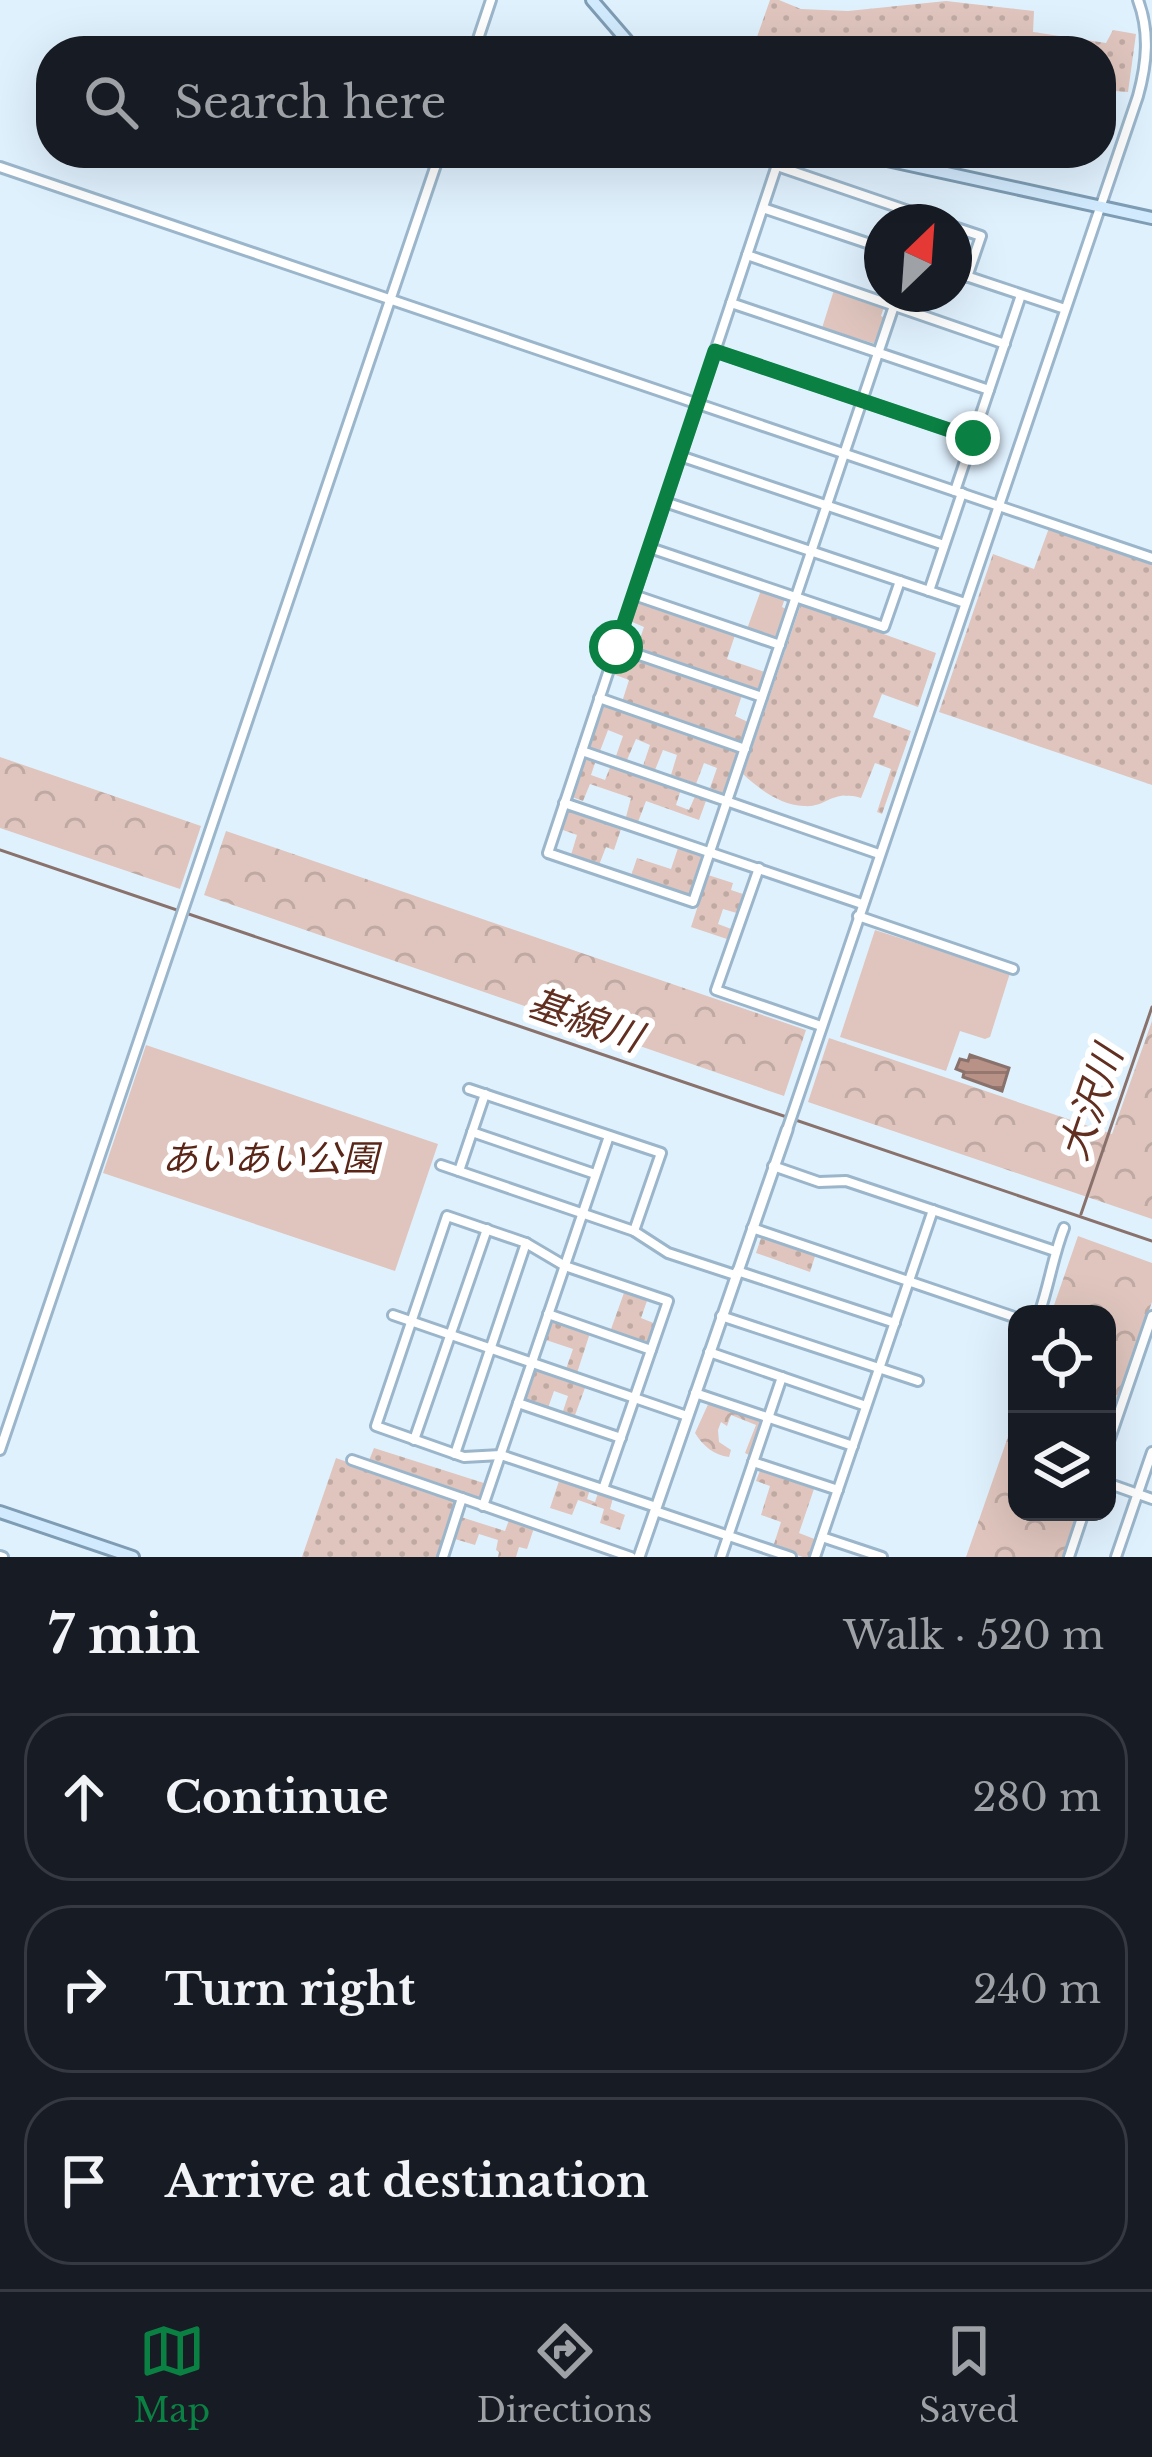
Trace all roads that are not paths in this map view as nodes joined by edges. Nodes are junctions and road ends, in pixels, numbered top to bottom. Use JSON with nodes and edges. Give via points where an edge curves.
{"nodes":[{"id":1,"x":491,"y":0,"type":"edge"},
{"id":2,"x":592,"y":0,"type":"edge"},
{"id":3,"x":1138,"y":0,"type":"edge"},
{"id":4,"x":479,"y":36,"type":"edge"},
{"id":5,"x":623,"y":36,"type":"edge"},
{"id":6,"x":1152,"y":39,"type":"edge"},
{"id":7,"x":1147,"y":51,"type":"junction"},
{"id":8,"x":1116,"y":160,"type":"edge"},
{"id":9,"x":0,"y":167,"type":"edge"},
{"id":10,"x":435,"y":168,"type":"edge"},
{"id":11,"x":776,"y":168,"type":"edge"},
{"id":12,"x":783,"y":168,"type":"edge"},
{"id":13,"x":923,"y":168,"type":"edge"},
{"id":14,"x":1113,"y":168,"type":"edge"},
{"id":15,"x":888,"y":204,"type":"edge"},
{"id":16,"x":1100,"y":207,"type":"junction"},
{"id":17,"x":763,"y":208,"type":"junction"},
{"id":18,"x":1152,"y":218,"type":"edge"},
{"id":19,"x":972,"y":232,"type":"edge"},
{"id":20,"x":864,"y":242,"type":"edge"},
{"id":21,"x":747,"y":255,"type":"junction"},
{"id":22,"x":972,"y":263,"type":"edge"},
{"id":23,"x":972,"y":279,"type":"edge"},
{"id":24,"x":1022,"y":295,"type":"junction"},
{"id":25,"x":864,"y":296,"type":"edge"},
{"id":26,"x":391,"y":299,"type":"junction"},
{"id":27,"x":731,"y":303,"type":"junction"},
{"id":28,"x":1065,"y":309,"type":"junction"},
{"id":29,"x":892,"y":312,"type":"edge"},
{"id":30,"x":912,"y":312,"type":"edge"},
{"id":31,"x":1005,"y":344,"type":"junction"},
{"id":32,"x":715,"y":351,"type":"junction"},
{"id":33,"x":878,"y":353,"type":"junction"},
{"id":34,"x":989,"y":390,"type":"junction"},
{"id":35,"x":862,"y":400,"type":"junction"},
{"id":36,"x":698,"y":404,"type":"junction"},
{"id":37,"x":973,"y":438,"type":"junction"},
{"id":38,"x":844,"y":453,"type":"junction"},
{"id":39,"x":680,"y":455,"type":"junction"},
{"id":40,"x":958,"y":492,"type":"junction"},
{"id":41,"x":665,"y":502,"type":"junction"},
{"id":42,"x":826,"y":505,"type":"junction"},
{"id":43,"x":998,"y":506,"type":"junction"},
{"id":44,"x":944,"y":545,"type":"junction"},
{"id":45,"x":650,"y":548,"type":"junction"},
{"id":46,"x":811,"y":551,"type":"junction"},
{"id":47,"x":1152,"y":558,"type":"edge"},
{"id":48,"x":899,"y":581,"type":"junction"},
{"id":49,"x":929,"y":591,"type":"junction"},
{"id":50,"x":634,"y":596,"type":"junction"},
{"id":51,"x":796,"y":596,"type":"junction"},
{"id":52,"x":964,"y":603,"type":"junction"},
{"id":53,"x":780,"y":645,"type":"junction"},
{"id":54,"x":616,"y":647,"type":"junction"},
{"id":55,"x":762,"y":697,"type":"junction"},
{"id":56,"x":599,"y":698,"type":"junction"},
{"id":57,"x":745,"y":749,"type":"junction"},
{"id":58,"x":582,"y":751,"type":"junction"},
{"id":59,"x":728,"y":800,"type":"junction"},
{"id":60,"x":564,"y":802,"type":"junction"},
{"id":61,"x":710,"y":852,"type":"junction"},
{"id":62,"x":879,"y":854,"type":"junction"},
{"id":63,"x":759,"y":868,"type":"junction"},
{"id":64,"x":862,"y":904,"type":"junction"},
{"id":65,"x":858,"y":916,"type":"junction"},
{"id":66,"x":1013,"y":969,"type":"dead end"},
{"id":67,"x":821,"y":1026,"type":"junction"},
{"id":68,"x":469,"y":1089,"type":"dead end"},
{"id":69,"x":485,"y":1094,"type":"junction"},
{"id":70,"x":787,"y":1130,"type":"joint"},
{"id":71,"x":472,"y":1132,"type":"junction"},
{"id":72,"x":609,"y":1136,"type":"junction"},
{"id":73,"x":441,"y":1165,"type":"dead end"},
{"id":74,"x":773,"y":1166,"type":"junction"},
{"id":75,"x":459,"y":1171,"type":"junction"},
{"id":76,"x":596,"y":1174,"type":"junction"},
{"id":77,"x":933,"y":1210,"type":"junction"},
{"id":78,"x":583,"y":1213,"type":"junction"},
{"id":79,"x":752,"y":1228,"type":"junction"},
{"id":80,"x":1064,"y":1228,"type":"dead end"},
{"id":81,"x":487,"y":1229,"type":"junction"},
{"id":82,"x":634,"y":1231,"type":"junction"},
{"id":83,"x":526,"y":1243,"type":"junction"},
{"id":84,"x":1055,"y":1251,"type":"junction"},
{"id":85,"x":565,"y":1266,"type":"junction"},
{"id":86,"x":736,"y":1273,"type":"junction"},
{"id":87,"x":909,"y":1281,"type":"junction"},
{"id":88,"x":1042,"y":1305,"type":"edge"},
{"id":89,"x":548,"y":1314,"type":"junction"},
{"id":90,"x":1008,"y":1315,"type":"edge"},
{"id":91,"x":393,"y":1316,"type":"dead end"},
{"id":92,"x":722,"y":1316,"type":"junction"},
{"id":93,"x":1152,"y":1316,"type":"edge"},
{"id":94,"x":411,"y":1322,"type":"junction"},
{"id":95,"x":895,"y":1323,"type":"junction"},
{"id":96,"x":451,"y":1335,"type":"junction"},
{"id":97,"x":490,"y":1348,"type":"junction"},
{"id":98,"x":651,"y":1350,"type":"junction"},
{"id":99,"x":709,"y":1352,"type":"junction"},
{"id":100,"x":532,"y":1363,"type":"junction"},
{"id":101,"x":879,"y":1369,"type":"junction"},
{"id":102,"x":782,"y":1377,"type":"junction"},
{"id":103,"x":919,"y":1381,"type":"dead end"},
{"id":104,"x":695,"y":1393,"type":"junction"},
{"id":105,"x":635,"y":1398,"type":"junction"},
{"id":106,"x":518,"y":1403,"type":"junction"},
{"id":107,"x":866,"y":1406,"type":"junction"},
{"id":108,"x":687,"y":1416,"type":"junction"},
{"id":109,"x":768,"y":1418,"type":"junction"},
{"id":110,"x":1116,"y":1421,"type":"edge"},
{"id":111,"x":621,"y":1438,"type":"junction"},
{"id":112,"x":414,"y":1440,"type":"junction"},
{"id":113,"x":853,"y":1446,"type":"junction"},
{"id":114,"x":0,"y":1450,"type":"edge"},
{"id":115,"x":1152,"y":1452,"type":"edge"},
{"id":116,"x":455,"y":1454,"type":"junction"},
{"id":117,"x":501,"y":1455,"type":"junction"},
{"id":118,"x":352,"y":1460,"type":"dead end"},
{"id":119,"x":753,"y":1462,"type":"junction"},
{"id":120,"x":1116,"y":1486,"type":"edge"},
{"id":121,"x":603,"y":1489,"type":"junction"},
{"id":122,"x":838,"y":1490,"type":"junction"},
{"id":123,"x":1138,"y":1494,"type":"junction"},
{"id":124,"x":462,"y":1498,"type":"junction"},
{"id":125,"x":1152,"y":1499,"type":"edge"},
{"id":126,"x":483,"y":1506,"type":"junction"},
{"id":127,"x":656,"y":1509,"type":"junction"},
{"id":128,"x":0,"y":1512,"type":"edge"},
{"id":129,"x":1081,"y":1521,"type":"edge"},
{"id":130,"x":728,"y":1536,"type":"junction"},
{"id":131,"x":822,"y":1537,"type":"junction"},
{"id":132,"x":124,"y":1556,"type":"edge"},
{"id":133,"x":444,"y":1557,"type":"edge"},
{"id":134,"x":635,"y":1557,"type":"edge"},
{"id":135,"x":721,"y":1557,"type":"edge"},
{"id":136,"x":790,"y":1557,"type":"edge"},
{"id":137,"x":815,"y":1557,"type":"edge"},
{"id":138,"x":882,"y":1557,"type":"edge"},
{"id":139,"x":1069,"y":1557,"type":"edge"},
{"id":140,"x":1116,"y":1557,"type":"edge"}],
"edges":[{"from":1,"to":4,"type":"street"},
{"from":2,"to":5,"type":"main road"},
{"from":3,"to":7,"type":"street"},
{"from":6,"to":7,"type":"street"},
{"from":7,"to":8,"type":"street"},
{"from":9,"to":26,"type":"street"},
{"from":10,"to":26,"type":"street"},
{"from":11,"to":17,"type":"street"},
{"from":12,"to":15,"type":"street"},
{"from":13,"to":16,"type":"main road"},
{"from":14,"to":16,"type":"street"},
{"from":16,"to":18,"type":"main road"},
{"from":16,"to":28,"type":"street"},
{"from":17,"to":20,"type":"street"},
{"from":17,"to":21,"type":"street"},
{"from":19,"to":22,"type":"street","via":[[982,236]]},
{"from":21,"to":25,"type":"street"},
{"from":21,"to":27,"type":"street"},
{"from":23,"to":24,"type":"street"},
{"from":24,"to":28,"type":"street"},
{"from":24,"to":31,"type":"street"},
{"from":26,"to":36,"type":"street"},
{"from":26,"to":114,"type":"street"},
{"from":27,"to":32,"type":"street"},
{"from":27,"to":33,"type":"street"},
{"from":28,"to":43,"type":"street"},
{"from":29,"to":33,"type":"street"},
{"from":30,"to":31,"type":"street"},
{"from":31,"to":34,"type":"street"},
{"from":32,"to":35,"type":"street"},
{"from":32,"to":36,"type":"street"},
{"from":33,"to":34,"type":"street"},
{"from":33,"to":35,"type":"street"},
{"from":34,"to":37,"type":"street"},
{"from":35,"to":37,"type":"street"},
{"from":35,"to":38,"type":"street"},
{"from":36,"to":38,"type":"street"},
{"from":36,"to":39,"type":"street"},
{"from":37,"to":40,"type":"street"},
{"from":38,"to":40,"type":"street"},
{"from":38,"to":42,"type":"street"},
{"from":39,"to":41,"type":"street"},
{"from":39,"to":42,"type":"street"},
{"from":40,"to":43,"type":"street"},
{"from":40,"to":44,"type":"street"},
{"from":41,"to":45,"type":"street"},
{"from":41,"to":46,"type":"street"},
{"from":42,"to":44,"type":"street"},
{"from":42,"to":46,"type":"street"},
{"from":43,"to":47,"type":"street"},
{"from":43,"to":52,"type":"street"},
{"from":44,"to":49,"type":"street"},
{"from":45,"to":50,"type":"street"},
{"from":45,"to":51,"type":"street"},
{"from":46,"to":48,"type":"street"},
{"from":46,"to":51,"type":"street"},
{"from":48,"to":49,"type":"street"},
{"from":48,"to":51,"type":"street","via":[[884,627]]},
{"from":49,"to":52,"type":"street"},
{"from":50,"to":53,"type":"street"},
{"from":50,"to":54,"type":"street"},
{"from":51,"to":53,"type":"street"},
{"from":52,"to":62,"type":"street"},
{"from":53,"to":55,"type":"street"},
{"from":54,"to":55,"type":"street"},
{"from":54,"to":56,"type":"street"},
{"from":55,"to":57,"type":"street"},
{"from":56,"to":57,"type":"street"},
{"from":56,"to":58,"type":"street"},
{"from":57,"to":59,"type":"street"},
{"from":58,"to":59,"type":"street"},
{"from":58,"to":60,"type":"street"},
{"from":59,"to":61,"type":"street"},
{"from":59,"to":62,"type":"street"},
{"from":60,"to":61,"type":"street"},
{"from":60,"to":61,"type":"street","via":[[548,853],[693,902]]},
{"from":61,"to":63,"type":"street"},
{"from":62,"to":64,"type":"street"},
{"from":63,"to":64,"type":"street"},
{"from":63,"to":67,"type":"street","via":[[716,990]]},
{"from":64,"to":65,"type":"street"},
{"from":65,"to":66,"type":"street"},
{"from":65,"to":67,"type":"street"},
{"from":67,"to":70,"type":"street"},
{"from":68,"to":69,"type":"street"},
{"from":69,"to":71,"type":"street"},
{"from":69,"to":72,"type":"street"},
{"from":70,"to":74,"type":"street"},
{"from":71,"to":75,"type":"street"},
{"from":71,"to":76,"type":"street"},
{"from":72,"to":76,"type":"street"},
{"from":72,"to":82,"type":"street","via":[[661,1153]]},
{"from":73,"to":75,"type":"street"},
{"from":74,"to":77,"type":"street"},
{"from":74,"to":79,"type":"street"},
{"from":75,"to":78,"type":"street"},
{"from":76,"to":78,"type":"street"},
{"from":77,"to":84,"type":"street"},
{"from":77,"to":87,"type":"street"},
{"from":78,"to":82,"type":"street"},
{"from":78,"to":85,"type":"street"},
{"from":79,"to":86,"type":"street"},
{"from":79,"to":87,"type":"street"},
{"from":80,"to":84,"type":"street"},
{"from":81,"to":83,"type":"street"},
{"from":81,"to":94,"type":"street","via":[[447,1216]]},
{"from":81,"to":96,"type":"street"},
{"from":82,"to":86,"type":"street","via":[[668,1252]]},
{"from":83,"to":85,"type":"street"},
{"from":83,"to":97,"type":"street"},
{"from":84,"to":88,"type":"street"},
{"from":85,"to":89,"type":"street"},
{"from":85,"to":98,"type":"street","via":[[668,1301]]},
{"from":86,"to":92,"type":"street"},
{"from":86,"to":95,"type":"street"},
{"from":87,"to":90,"type":"street"},
{"from":87,"to":95,"type":"street"},
{"from":89,"to":98,"type":"street"},
{"from":89,"to":100,"type":"street"},
{"from":91,"to":94,"type":"street"},
{"from":92,"to":99,"type":"street"},
{"from":92,"to":101,"type":"street"},
{"from":93,"to":110,"type":"street"},
{"from":94,"to":96,"type":"street"},
{"from":94,"to":112,"type":"street","via":[[376,1426]]},
{"from":95,"to":101,"type":"street"},
{"from":96,"to":97,"type":"street"},
{"from":96,"to":112,"type":"street"},
{"from":97,"to":100,"type":"street"},
{"from":97,"to":116,"type":"street"},
{"from":98,"to":105,"type":"street"},
{"from":99,"to":102,"type":"street"},
{"from":99,"to":104,"type":"street"},
{"from":100,"to":105,"type":"street"},
{"from":100,"to":106,"type":"street"},
{"from":101,"to":103,"type":"street"},
{"from":101,"to":107,"type":"street"},
{"from":102,"to":107,"type":"street"},
{"from":102,"to":109,"type":"street"},
{"from":104,"to":108,"type":"street"},
{"from":104,"to":109,"type":"street"},
{"from":105,"to":108,"type":"street"},
{"from":105,"to":111,"type":"street"},
{"from":106,"to":111,"type":"street"},
{"from":106,"to":117,"type":"street"},
{"from":107,"to":113,"type":"street"},
{"from":108,"to":127,"type":"street"},
{"from":109,"to":113,"type":"street"},
{"from":109,"to":119,"type":"street"},
{"from":111,"to":121,"type":"street"},
{"from":112,"to":116,"type":"street"},
{"from":113,"to":122,"type":"street"},
{"from":115,"to":123,"type":"street"},
{"from":116,"to":117,"type":"street"},
{"from":117,"to":121,"type":"street"},
{"from":117,"to":126,"type":"street"},
{"from":118,"to":124,"type":"street"},
{"from":119,"to":122,"type":"street"},
{"from":119,"to":130,"type":"street"},
{"from":120,"to":123,"type":"street"},
{"from":121,"to":127,"type":"street"},
{"from":122,"to":131,"type":"street"},
{"from":123,"to":125,"type":"street"},
{"from":123,"to":140,"type":"street"},
{"from":124,"to":126,"type":"street"},
{"from":124,"to":133,"type":"street"},
{"from":126,"to":134,"type":"street"},
{"from":127,"to":130,"type":"street"},
{"from":127,"to":134,"type":"street"},
{"from":128,"to":132,"type":"main road"},
{"from":129,"to":139,"type":"street"},
{"from":130,"to":135,"type":"street"},
{"from":130,"to":136,"type":"street"},
{"from":131,"to":137,"type":"street"},
{"from":131,"to":138,"type":"street"}]}
